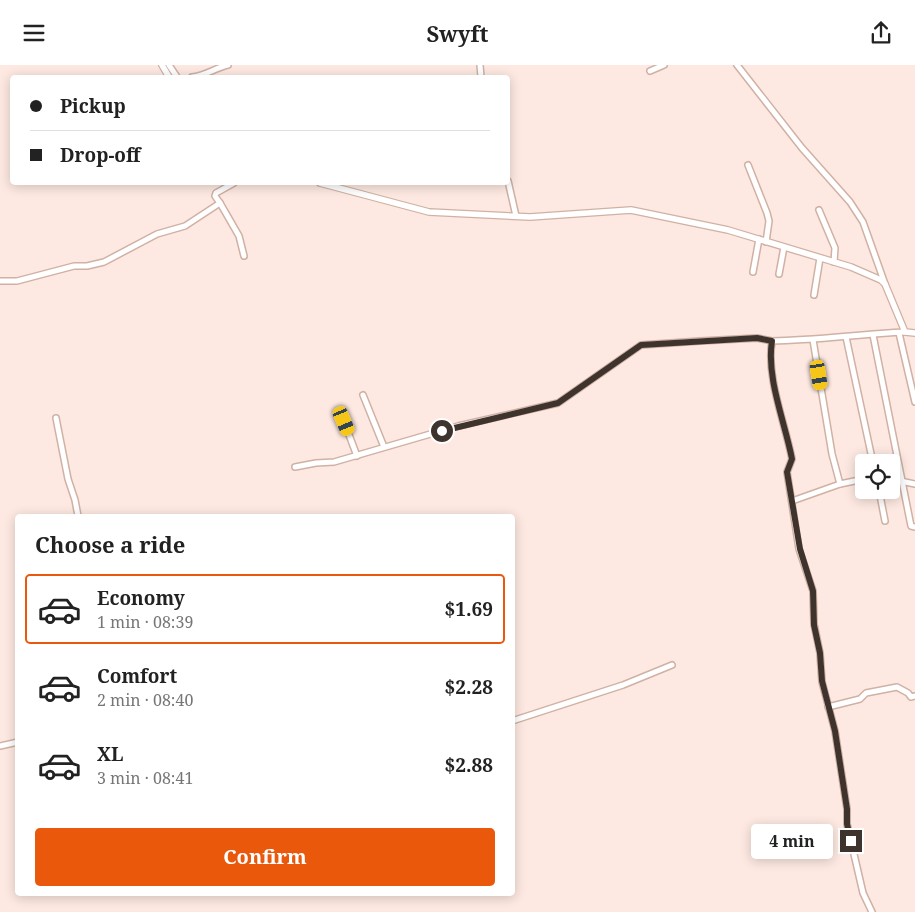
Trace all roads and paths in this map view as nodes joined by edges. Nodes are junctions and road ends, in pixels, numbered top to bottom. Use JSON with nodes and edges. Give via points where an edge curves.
{"nodes":[{"id":1,"x":228,"y":65,"type":"edge"},
{"id":2,"x":664,"y":65,"type":"edge"},
{"id":3,"x":737,"y":65,"type":"edge"},
{"id":4,"x":650,"y":71,"type":"dead end"},
{"id":5,"x":204,"y":75,"type":"edge"},
{"id":6,"x":748,"y":165,"type":"dead end"},
{"id":7,"x":230,"y":185,"type":"edge"},
{"id":8,"x":327,"y":185,"type":"edge"},
{"id":9,"x":509,"y":185,"type":"edge"},
{"id":10,"x":220,"y":203,"type":"junction"},
{"id":11,"x":819,"y":210,"type":"dead end"},
{"id":12,"x":516,"y":216,"type":"junction"},
{"id":13,"x":759,"y":239,"type":"junction"},
{"id":14,"x":766,"y":242,"type":"junction"},
{"id":15,"x":784,"y":247,"type":"junction"},
{"id":16,"x":244,"y":256,"type":"dead end"},
{"id":17,"x":820,"y":258,"type":"junction"},
{"id":18,"x":834,"y":262,"type":"junction"},
{"id":19,"x":753,"y":272,"type":"dead end"},
{"id":20,"x":779,"y":274,"type":"dead end"},
{"id":21,"x":0,"y":281,"type":"edge"},
{"id":22,"x":886,"y":284,"type":"junction"},
{"id":23,"x":814,"y":295,"type":"dead end"},
{"id":24,"x":902,"y":333,"type":"junction"},
{"id":25,"x":915,"y":333,"type":"edge"},
{"id":26,"x":873,"y":335,"type":"junction"},
{"id":27,"x":846,"y":337,"type":"junction"},
{"id":28,"x":814,"y":340,"type":"junction"},
{"id":29,"x":772,"y":341,"type":"junction"},
{"id":30,"x":362,"y":395,"type":"dead end"},
{"id":31,"x":915,"y":402,"type":"edge"},
{"id":32,"x":340,"y":411,"type":"dead end"},
{"id":33,"x":56,"y":418,"type":"dead end"},
{"id":34,"x":384,"y":447,"type":"junction"},
{"id":35,"x":871,"y":454,"type":"edge"},
{"id":36,"x":357,"y":456,"type":"junction"},
{"id":37,"x":295,"y":467,"type":"dead end"},
{"id":38,"x":855,"y":481,"type":"edge"},
{"id":39,"x":902,"y":482,"type":"junction"},
{"id":40,"x":840,"y":484,"type":"junction"},
{"id":41,"x":915,"y":484,"type":"edge"},
{"id":42,"x":881,"y":499,"type":"edge"},
{"id":43,"x":792,"y":501,"type":"junction"},
{"id":44,"x":78,"y":514,"type":"edge"},
{"id":45,"x":885,"y":521,"type":"dead end"},
{"id":46,"x":915,"y":527,"type":"edge"},
{"id":47,"x":672,"y":665,"type":"dead end"},
{"id":48,"x":915,"y":696,"type":"edge"},
{"id":49,"x":828,"y":707,"type":"junction"},
{"id":50,"x":515,"y":720,"type":"edge"},
{"id":51,"x":15,"y":743,"type":"edge"},
{"id":52,"x":0,"y":746,"type":"edge"},
{"id":53,"x":872,"y":912,"type":"edge"}],
"edges":[{"from":1,"to":5,"type":"street"},
{"from":2,"to":4,"type":"street"},
{"from":3,"to":22,"type":"street","via":[[802,148],[850,202],[863,222]]},
{"from":6,"to":14,"type":"street","via":[[769,221]]},
{"from":7,"to":10,"type":"street","via":[[216,193]]},
{"from":8,"to":12,"type":"street","via":[[428,212]]},
{"from":9,"to":12,"type":"street"},
{"from":10,"to":16,"type":"street","via":[[239,236]]},
{"from":10,"to":21,"type":"street","via":[[185,226],[158,235],[104,262],[74,266],[18,281]]},
{"from":11,"to":18,"type":"street","via":[[835,248]]},
{"from":12,"to":13,"type":"street","via":[[631,210]]},
{"from":13,"to":14,"type":"street"},
{"from":13,"to":19,"type":"street"},
{"from":14,"to":15,"type":"street"},
{"from":15,"to":17,"type":"street"},
{"from":15,"to":20,"type":"street"},
{"from":17,"to":18,"type":"street"},
{"from":17,"to":23,"type":"street"},
{"from":18,"to":22,"type":"street"},
{"from":22,"to":24,"type":"street"},
{"from":24,"to":25,"type":"street"},
{"from":24,"to":26,"type":"street"},
{"from":24,"to":31,"type":"street"},
{"from":26,"to":27,"type":"street"},
{"from":26,"to":39,"type":"street"},
{"from":27,"to":28,"type":"street"},
{"from":27,"to":35,"type":"street"},
{"from":28,"to":29,"type":"street"},
{"from":28,"to":40,"type":"street","via":[[832,454]]},
{"from":29,"to":34,"type":"street","via":[[757,338],[641,345],[558,403]]},
{"from":29,"to":43,"type":"street","via":[[772,375],[792,459],[787,472]]},
{"from":30,"to":34,"type":"street"},
{"from":32,"to":36,"type":"street"},
{"from":33,"to":44,"type":"street"},
{"from":34,"to":36,"type":"street"},
{"from":36,"to":37,"type":"street"},
{"from":38,"to":40,"type":"street"},
{"from":39,"to":41,"type":"street"},
{"from":39,"to":46,"type":"street","via":[[910,526]]},
{"from":40,"to":43,"type":"street"},
{"from":42,"to":45,"type":"street"},
{"from":43,"to":49,"type":"street","via":[[800,549],[813,591],[814,625]]},
{"from":47,"to":50,"type":"street","via":[[623,685]]},
{"from":48,"to":49,"type":"street","via":[[911,697],[897,687],[866,693],[860,699]]},
{"from":49,"to":53,"type":"street","via":[[835,731],[847,824],[863,893]]},
{"from":51,"to":52,"type":"street"}]}
